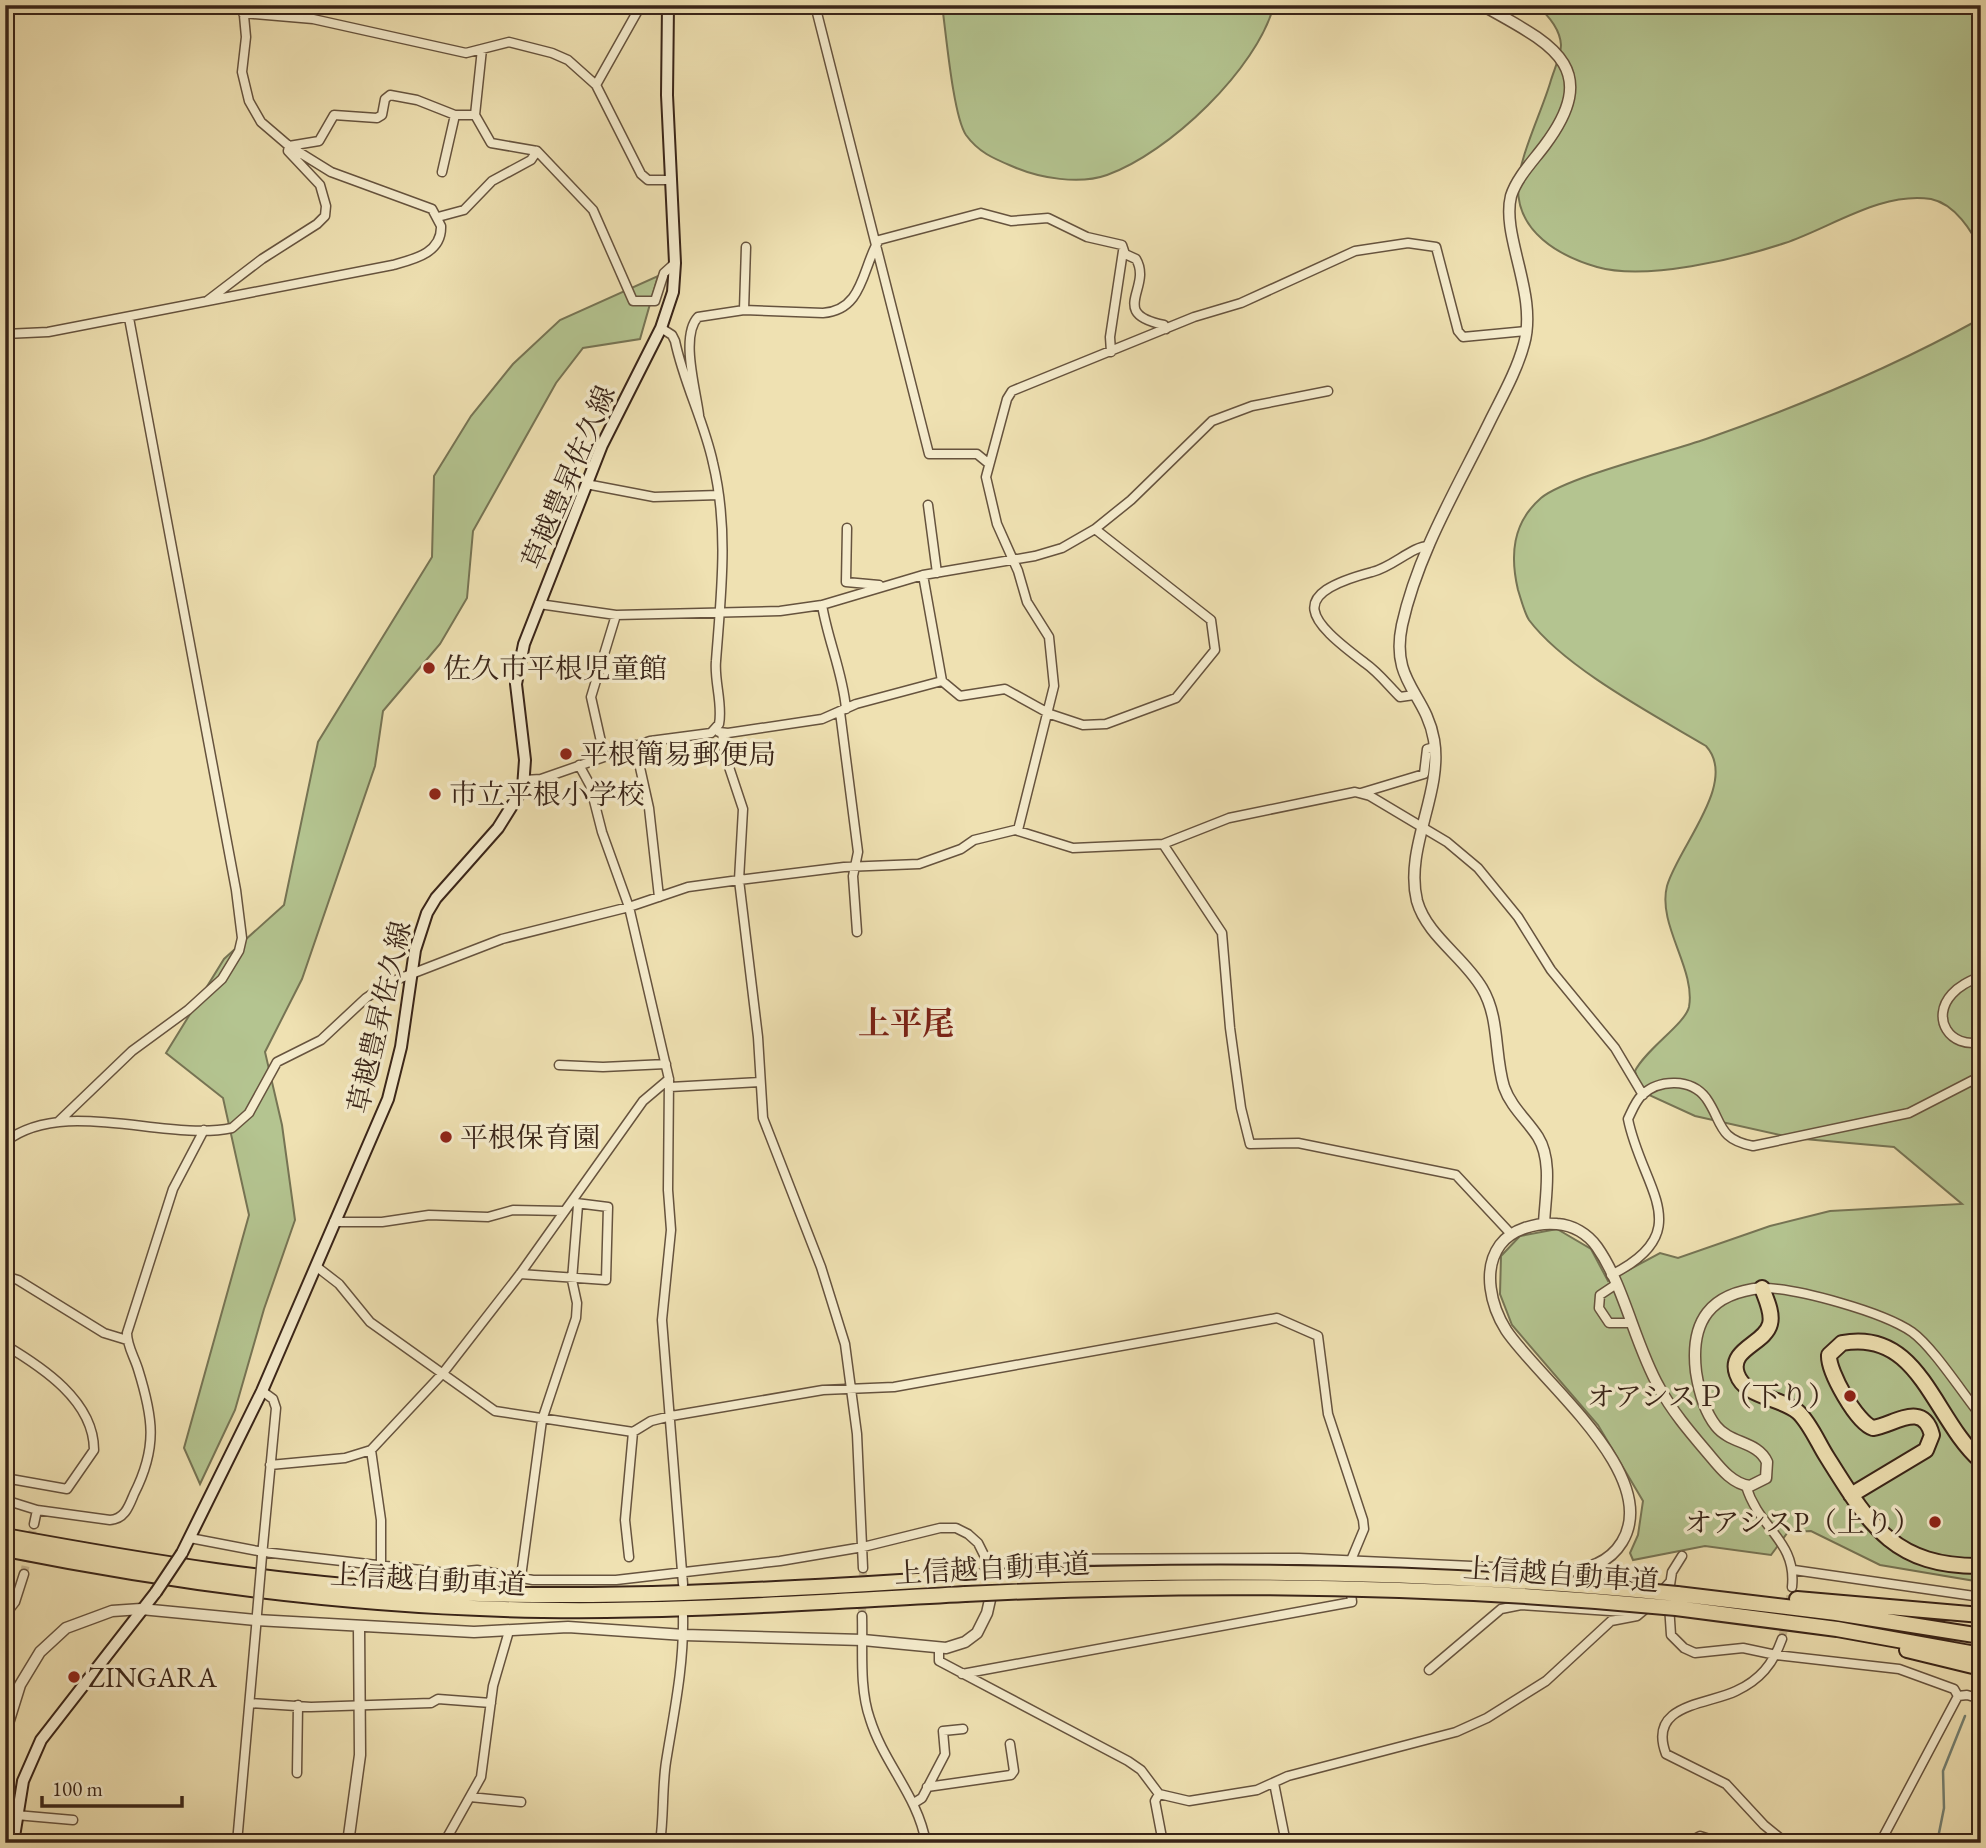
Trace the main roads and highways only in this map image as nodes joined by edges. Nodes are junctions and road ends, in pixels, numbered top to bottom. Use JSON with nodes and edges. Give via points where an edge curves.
{"nodes":[{"id":1,"x":668,"y":5,"type":"edge"},
{"id":2,"x":1762,"y":1289,"type":"road end"},
{"id":3,"x":1981,"y":1461,"type":"edge"},
{"id":4,"x":1851,"y":1495,"type":"junction"},
{"id":5,"x":5,"y":1536,"type":"edge"},
{"id":6,"x":5,"y":1549,"type":"edge"},
{"id":7,"x":1981,"y":1566,"type":"edge"},
{"id":8,"x":1674,"y":1594,"type":"junction"},
{"id":9,"x":1981,"y":1615,"type":"edge"},
{"id":10,"x":1764,"y":1619,"type":"junction"},
{"id":11,"x":1981,"y":1636,"type":"edge"},
{"id":12,"x":1981,"y":1654,"type":"edge"},
{"id":13,"x":1981,"y":1668,"type":"edge"},
{"id":14,"x":13,"y":1843,"type":"edge"}],
"edges":[{"from":1,"to":14,"type":"main road","name":"草越豊昇佐久線","bridge":true,"via":[[673,292],[661,328],[586,484],[517,674],[524,780],[509,813],[427,913],[415,950],[401,1047],[388,1099],[262,1391],[182,1553],[41,1740],[27,1768]]},
{"from":2,"to":4,"type":"highway","via":[[1769,1327],[1738,1358],[1737,1373],[1747,1387],[1801,1414]]},
{"from":3,"to":4,"type":"highway","via":[[1900,1354],[1878,1343],[1842,1343],[1829,1355],[1829,1367],[1863,1422],[1873,1429],[1899,1417],[1915,1416],[1927,1423],[1932,1435],[1926,1450]]},
{"from":4,"to":7,"type":"highway","via":[[1902,1550],[1941,1562]]},
{"from":5,"to":8,"type":"highway","name":"上信越自動車道","bridge":true,"via":[[199,1571],[429,1592],[668,1594],[1140,1571],[1317,1571],[1549,1582]]},
{"from":6,"to":8,"type":"highway","name":"上信越自動車道","bridge":true,"via":[[121,1573],[250,1590],[492,1608],[667,1608],[1139,1586]]},
{"from":8,"to":9,"type":"highway","via":[[1788,1598]]},
{"from":8,"to":10,"type":"highway","name":"上信越自動車道"},
{"from":8,"to":11,"type":"highway","name":"上信越自動車道","via":[[1825,1611]]},
{"from":10,"to":12,"type":"highway","name":"上信越自動車道"},
{"from":10,"to":13,"type":"highway"}]}
